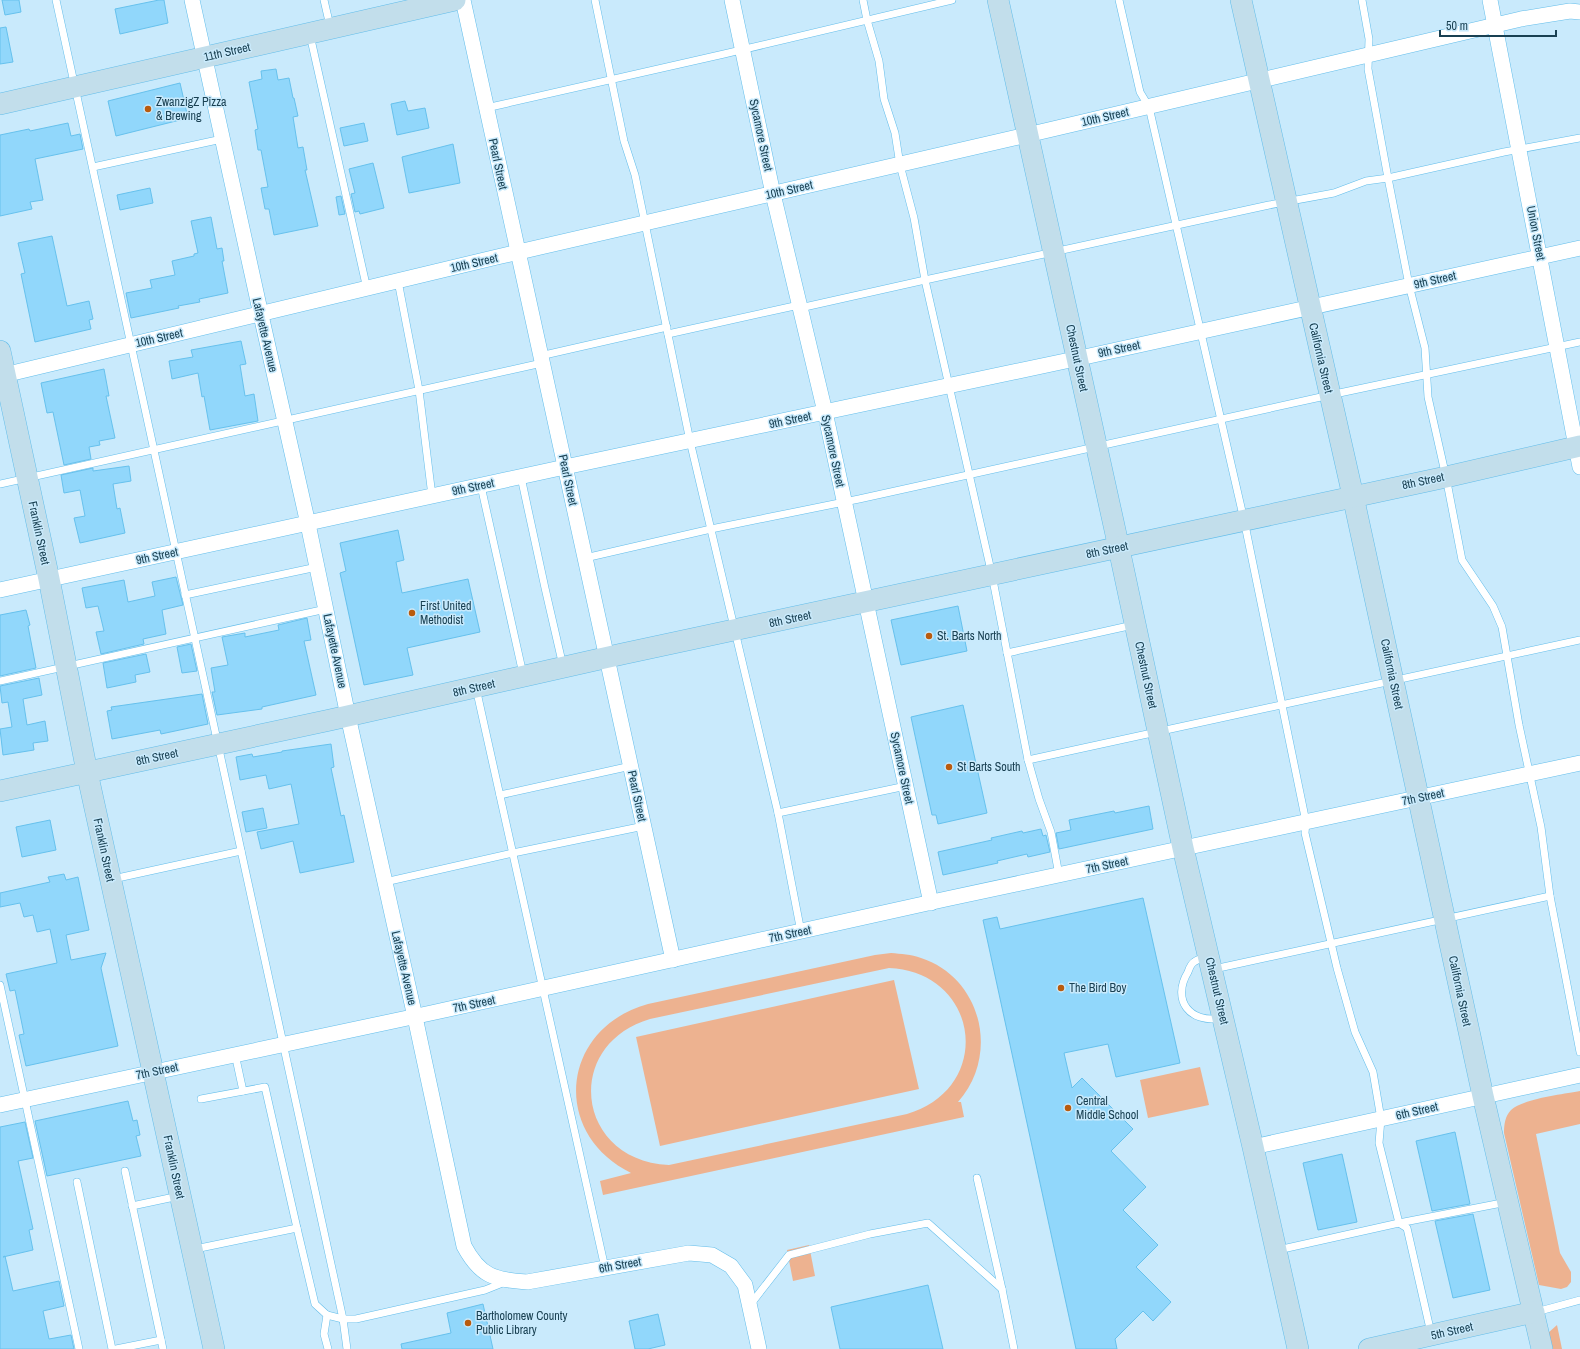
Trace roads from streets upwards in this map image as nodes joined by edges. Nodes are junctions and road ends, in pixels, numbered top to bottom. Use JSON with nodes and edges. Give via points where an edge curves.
{"nodes":[{"id":1,"x":192,"y":0,"type":"edge"},
{"id":2,"x":455,"y":0,"type":"edge"},
{"id":3,"x":463,"y":0,"type":"edge"},
{"id":4,"x":732,"y":0,"type":"edge"},
{"id":5,"x":998,"y":0,"type":"edge"},
{"id":6,"x":1241,"y":0,"type":"edge"},
{"id":7,"x":1490,"y":0,"type":"edge"},
{"id":8,"x":1580,"y":12,"type":"edge"},
{"id":9,"x":1496,"y":26,"type":"junction"},
{"id":10,"x":205,"y":57,"type":"junction"},
{"id":11,"x":1258,"y":81,"type":"junction"},
{"id":12,"x":0,"y":104,"type":"edge"},
{"id":13,"x":1027,"y":135,"type":"junction"},
{"id":14,"x":773,"y":194,"type":"junction"},
{"id":15,"x":1580,"y":248,"type":"edge"},
{"id":16,"x":517,"y":253,"type":"junction"},
{"id":17,"x":1540,"y":256,"type":"junction"},
{"id":18,"x":1310,"y":308,"type":"junction"},
{"id":19,"x":260,"y":314,"type":"junction"},
{"id":20,"x":0,"y":351,"type":"edge"},
{"id":21,"x":1078,"y":358,"type":"junction"},
{"id":22,"x":3,"y":376,"type":"edge"},
{"id":23,"x":824,"y":412,"type":"junction"},
{"id":24,"x":1578,"y":446,"type":"edge"},
{"id":25,"x":565,"y":467,"type":"junction"},
{"id":26,"x":1580,"y":467,"type":"edge"},
{"id":27,"x":1353,"y":496,"type":"junction"},
{"id":28,"x":308,"y":524,"type":"junction"},
{"id":29,"x":1119,"y":548,"type":"junction"},
{"id":30,"x":49,"y":579,"type":"junction"},
{"id":31,"x":0,"y":590,"type":"edge"},
{"id":32,"x":865,"y":603,"type":"junction"},
{"id":33,"x":607,"y":658,"type":"junction"},
{"id":34,"x":348,"y":716,"type":"junction"},
{"id":35,"x":1580,"y":763,"type":"edge"},
{"id":36,"x":87,"y":772,"type":"junction"},
{"id":37,"x":0,"y":791,"type":"edge"},
{"id":38,"x":1420,"y":798,"type":"junction"},
{"id":39,"x":1183,"y":848,"type":"junction"},
{"id":40,"x":931,"y":903,"type":"junction"},
{"id":41,"x":673,"y":960,"type":"junction"},
{"id":42,"x":415,"y":1017,"type":"junction"},
{"id":43,"x":153,"y":1072,"type":"junction"},
{"id":44,"x":1580,"y":1075,"type":"edge"},
{"id":45,"x":1483,"y":1096,"type":"junction"},
{"id":46,"x":0,"y":1105,"type":"edge"},
{"id":47,"x":1253,"y":1147,"type":"junction"},
{"id":48,"x":507,"y":1281,"type":"joint"},
{"id":49,"x":1534,"y":1312,"type":"junction"},
{"id":50,"x":214,"y":1349,"type":"edge"},
{"id":51,"x":759,"y":1349,"type":"edge"},
{"id":52,"x":1298,"y":1349,"type":"edge"},
{"id":53,"x":1369,"y":1349,"type":"edge"},
{"id":54,"x":1542,"y":1349,"type":"edge"}],
"edges":[{"from":1,"to":10,"type":"street","name":"Lafayette Avenue"},
{"from":2,"to":10,"type":"street","name":"11th Street"},
{"from":3,"to":16,"type":"street","name":"Pearl Street"},
{"from":4,"to":14,"type":"street","name":"Sycamore Street"},
{"from":5,"to":13,"type":"street","name":"Chestnut Street"},
{"from":6,"to":11,"type":"street","name":"California Street"},
{"from":7,"to":9,"type":"street","name":"Union Street"},
{"from":8,"to":9,"type":"street","name":"10th Street","via":[[1563,12]]},
{"from":9,"to":11,"type":"street","name":"10th Street"},
{"from":9,"to":17,"type":"street","name":"Union Street"},
{"from":10,"to":12,"type":"street","name":"11th Street"},
{"from":10,"to":19,"type":"street","name":"Lafayette Avenue"},
{"from":11,"to":13,"type":"street","name":"10th Street"},
{"from":11,"to":18,"type":"street","name":"California Street"},
{"from":13,"to":14,"type":"street","name":"10th Street"},
{"from":13,"to":21,"type":"street","name":"Chestnut Street"},
{"from":14,"to":16,"type":"street","name":"10th Street"},
{"from":14,"to":23,"type":"street","name":"Sycamore Street"},
{"from":15,"to":17,"type":"street","name":"9th Street"},
{"from":16,"to":19,"type":"street","name":"10th Street"},
{"from":16,"to":25,"type":"street","name":"Pearl Street"},
{"from":17,"to":18,"type":"street","name":"9th Street"},
{"from":17,"to":24,"type":"street","name":"Union Street"},
{"from":18,"to":21,"type":"street","name":"9th Street"},
{"from":18,"to":27,"type":"street","name":"California Street"},
{"from":19,"to":22,"type":"street","name":"10th Street"},
{"from":19,"to":28,"type":"street","name":"Lafayette Avenue"},
{"from":20,"to":22,"type":"street","name":"Franklin Street"},
{"from":21,"to":23,"type":"street","name":"9th Street"},
{"from":21,"to":29,"type":"street","name":"Chestnut Street"},
{"from":22,"to":30,"type":"street","name":"Franklin Street"},
{"from":23,"to":25,"type":"street","name":"9th Street"},
{"from":23,"to":32,"type":"street","name":"Sycamore Street"},
{"from":24,"to":26,"type":"street","name":"Union Street"},
{"from":24,"to":27,"type":"street","name":"8th Street"},
{"from":25,"to":28,"type":"street","name":"9th Street"},
{"from":25,"to":33,"type":"street","name":"Pearl Street"},
{"from":27,"to":29,"type":"street","name":"8th Street"},
{"from":27,"to":38,"type":"street","name":"California Street"},
{"from":28,"to":30,"type":"street","name":"9th Street"},
{"from":28,"to":34,"type":"street","name":"Lafayette Avenue"},
{"from":29,"to":32,"type":"street","name":"8th Street"},
{"from":29,"to":39,"type":"street","name":"Chestnut Street"},
{"from":30,"to":31,"type":"street","name":"9th Street"},
{"from":30,"to":36,"type":"street","name":"Franklin Street"},
{"from":32,"to":33,"type":"street","name":"8th Street"},
{"from":32,"to":40,"type":"street","name":"Sycamore Street"},
{"from":33,"to":34,"type":"street","name":"8th Street"},
{"from":33,"to":41,"type":"street","name":"Pearl Street"},
{"from":34,"to":36,"type":"street","name":"8th Street"},
{"from":34,"to":42,"type":"street","name":"Lafayette Avenue"},
{"from":35,"to":38,"type":"street","name":"7th Street"},
{"from":36,"to":37,"type":"street","name":"8th Street"},
{"from":36,"to":43,"type":"street","name":"Franklin Street"},
{"from":38,"to":39,"type":"street","name":"7th Street"},
{"from":38,"to":45,"type":"street","name":"California Street"},
{"from":39,"to":40,"type":"street","name":"7th Street"},
{"from":39,"to":47,"type":"street","name":"Chestnut Street"},
{"from":40,"to":41,"type":"street","name":"7th Street"},
{"from":41,"to":42,"type":"street","name":"7th Street"},
{"from":42,"to":43,"type":"street","name":"7th Street"},
{"from":42,"to":48,"type":"street","name":"Lafayette Avenue","via":[[464,1246],[472,1261],[485,1274]]},
{"from":43,"to":46,"type":"street","name":"7th Street"},
{"from":43,"to":50,"type":"street","name":"Franklin Street"},
{"from":44,"to":45,"type":"street","name":"6th Street"},
{"from":45,"to":47,"type":"street","name":"6th Street"},
{"from":45,"to":49,"type":"street","name":"California Street"},
{"from":47,"to":52,"type":"street","name":"Chestnut Street"},
{"from":48,"to":51,"type":"street","name":"6th Street","via":[[527,1282],[689,1253],[712,1255],[731,1266],[744,1285]]},
{"from":49,"to":53,"type":"street","name":"5th Street"},
{"from":49,"to":54,"type":"street","name":"California Street"}]}
